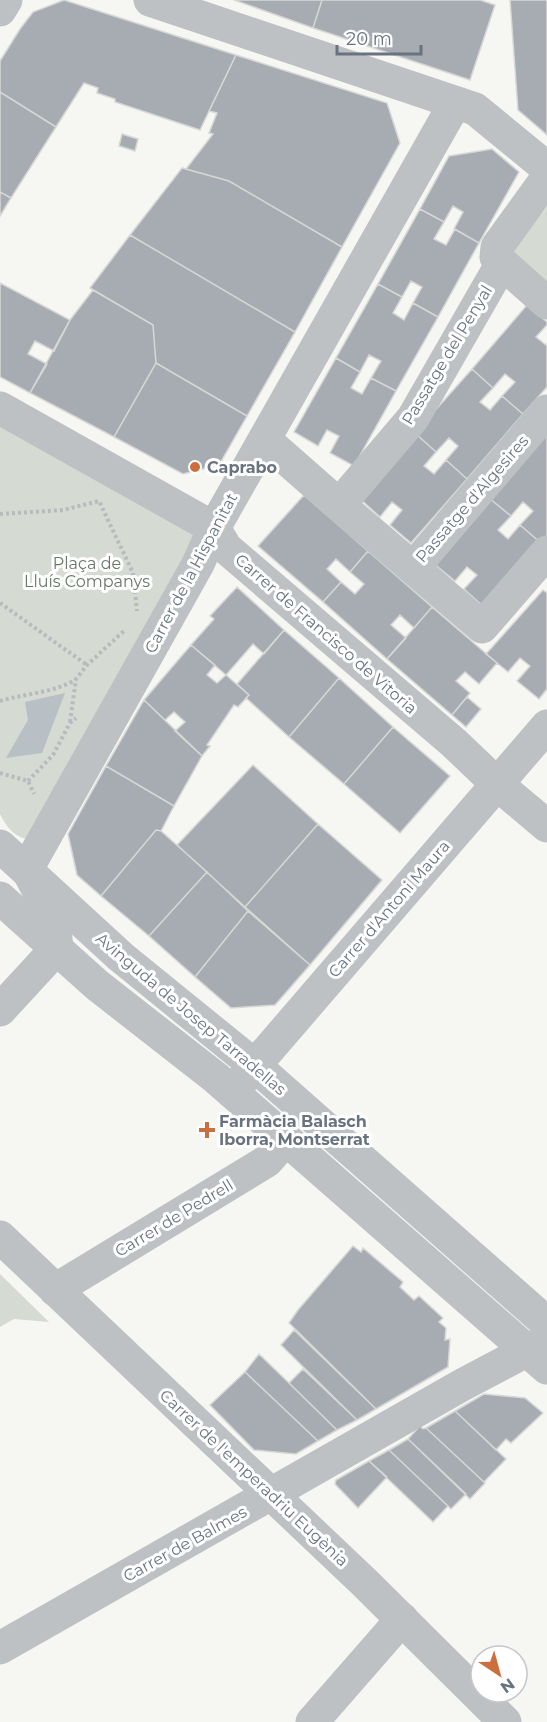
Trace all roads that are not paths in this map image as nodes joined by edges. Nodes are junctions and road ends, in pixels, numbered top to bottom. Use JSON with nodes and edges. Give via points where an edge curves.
{"nodes":[{"id":1,"x":6,"y":0,"type":"edge"},
{"id":2,"x":150,"y":0,"type":"edge"},
{"id":3,"x":0,"y":9,"type":"edge"},
{"id":4,"x":455,"y":103,"type":"junction"},
{"id":5,"x":547,"y":168,"type":"edge"},
{"id":6,"x":547,"y":178,"type":"edge"},
{"id":7,"x":502,"y":263,"type":"junction"},
{"id":8,"x":547,"y":303,"type":"edge"},
{"id":9,"x":0,"y":408,"type":"edge"},
{"id":10,"x":547,"y":411,"type":"edge"},
{"id":11,"x":265,"y":440,"type":"junction"},
{"id":12,"x":339,"y":505,"type":"junction"},
{"id":13,"x":214,"y":528,"type":"junction"},
{"id":14,"x":547,"y":552,"type":"edge"},
{"id":15,"x":412,"y":567,"type":"junction"},
{"id":16,"x":547,"y":726,"type":"edge"},
{"id":17,"x":497,"y":784,"type":"junction"},
{"id":18,"x":547,"y":826,"type":"edge"},
{"id":19,"x":0,"y":846,"type":"edge"},
{"id":20,"x":27,"y":869,"type":"junction"},
{"id":21,"x":0,"y":898,"type":"edge"},
{"id":22,"x":55,"y":934,"type":"junction"},
{"id":23,"x":0,"y":1010,"type":"edge"},
{"id":24,"x":254,"y":1065,"type":"junction"},
{"id":25,"x":232,"y":1092,"type":"junction"},
{"id":26,"x":286,"y":1139,"type":"junction"},
{"id":27,"x":0,"y":1237,"type":"edge"},
{"id":28,"x":55,"y":1290,"type":"junction"},
{"id":29,"x":547,"y":1323,"type":"edge"},
{"id":30,"x":540,"y":1352,"type":"edge"},
{"id":31,"x":272,"y":1495,"type":"junction"},
{"id":32,"x":402,"y":1619,"type":"junction"},
{"id":33,"x":0,"y":1648,"type":"edge"},
{"id":34,"x":312,"y":1722,"type":"edge"},
{"id":35,"x":505,"y":1722,"type":"edge"}],
"edges":[{"from":1,"to":3,"type":"street"},
{"from":2,"to":4,"type":"street"},
{"from":4,"to":5,"type":"street","via":[[475,110]]},
{"from":4,"to":11,"type":"street","name":"Carrer de la Hispanitat"},
{"from":6,"to":7,"type":"street","name":"Passatge del Penyal","via":[[496,248]]},
{"from":7,"to":8,"type":"street"},
{"from":7,"to":12,"type":"street","name":"Passatge del Penyal","via":[[413,418]]},
{"from":9,"to":13,"type":"street","name":"Carrer de Francisco de Vitoria"},
{"from":10,"to":15,"type":"street","name":"Passatge d'Algesires"},
{"from":11,"to":12,"type":"street"},
{"from":11,"to":13,"type":"street","name":"Carrer de la Hispanitat"},
{"from":12,"to":15,"type":"street","name":"Passatge d'Algesires"},
{"from":13,"to":17,"type":"street","name":"Carrer de Francisco de Vitoria","via":[[226,548]]},
{"from":13,"to":20,"type":"street","name":"Carrer de la Hispanitat","via":[[198,564]]},
{"from":14,"to":15,"type":"street","via":[[482,627]]},
{"from":16,"to":17,"type":"street","name":"Carrer d'Antoni Maura"},
{"from":17,"to":18,"type":"street","name":"Carrer de Francisco de Vitoria"},
{"from":17,"to":24,"type":"street","name":"Carrer d'Antoni Maura"},
{"from":19,"to":20,"type":"street","name":"Avinguda de Josep Tarradellas"},
{"from":20,"to":22,"type":"street"},
{"from":20,"to":24,"type":"street","name":"Avinguda de Josep Tarradellas","via":[[121,957]]},
{"from":21,"to":22,"type":"street","name":"Avinguda de Josep Tarradellas"},
{"from":22,"to":23,"type":"street"},
{"from":22,"to":25,"type":"street","name":"Avinguda de Josep Tarradellas","via":[[97,985]]},
{"from":24,"to":25,"type":"street","name":"Carrer d'Antoni Maura"},
{"from":24,"to":29,"type":"street","name":"Avinguda de Josep Tarradellas"},
{"from":25,"to":26,"type":"street","name":"Avinguda de Josep Tarradellas"},
{"from":26,"to":28,"type":"street","name":"Carrer de Pedrell","via":[[267,1161]]},
{"from":26,"to":30,"type":"street","name":"Avinguda de Josep Tarradellas"},
{"from":27,"to":28,"type":"street","name":"Carrer de l'emperadriu Eugènia"},
{"from":28,"to":31,"type":"street","name":"Carrer de l'emperadriu Eugènia"},
{"from":30,"to":31,"type":"street","name":"Carrer de Balmes"},
{"from":31,"to":32,"type":"street","name":"Carrer de l'emperadriu Eugènia"},
{"from":31,"to":33,"type":"street","name":"Carrer de Balmes"},
{"from":32,"to":34,"type":"street"},
{"from":32,"to":35,"type":"street","name":"Carrer de l'emperadriu Eugènia"}]}
